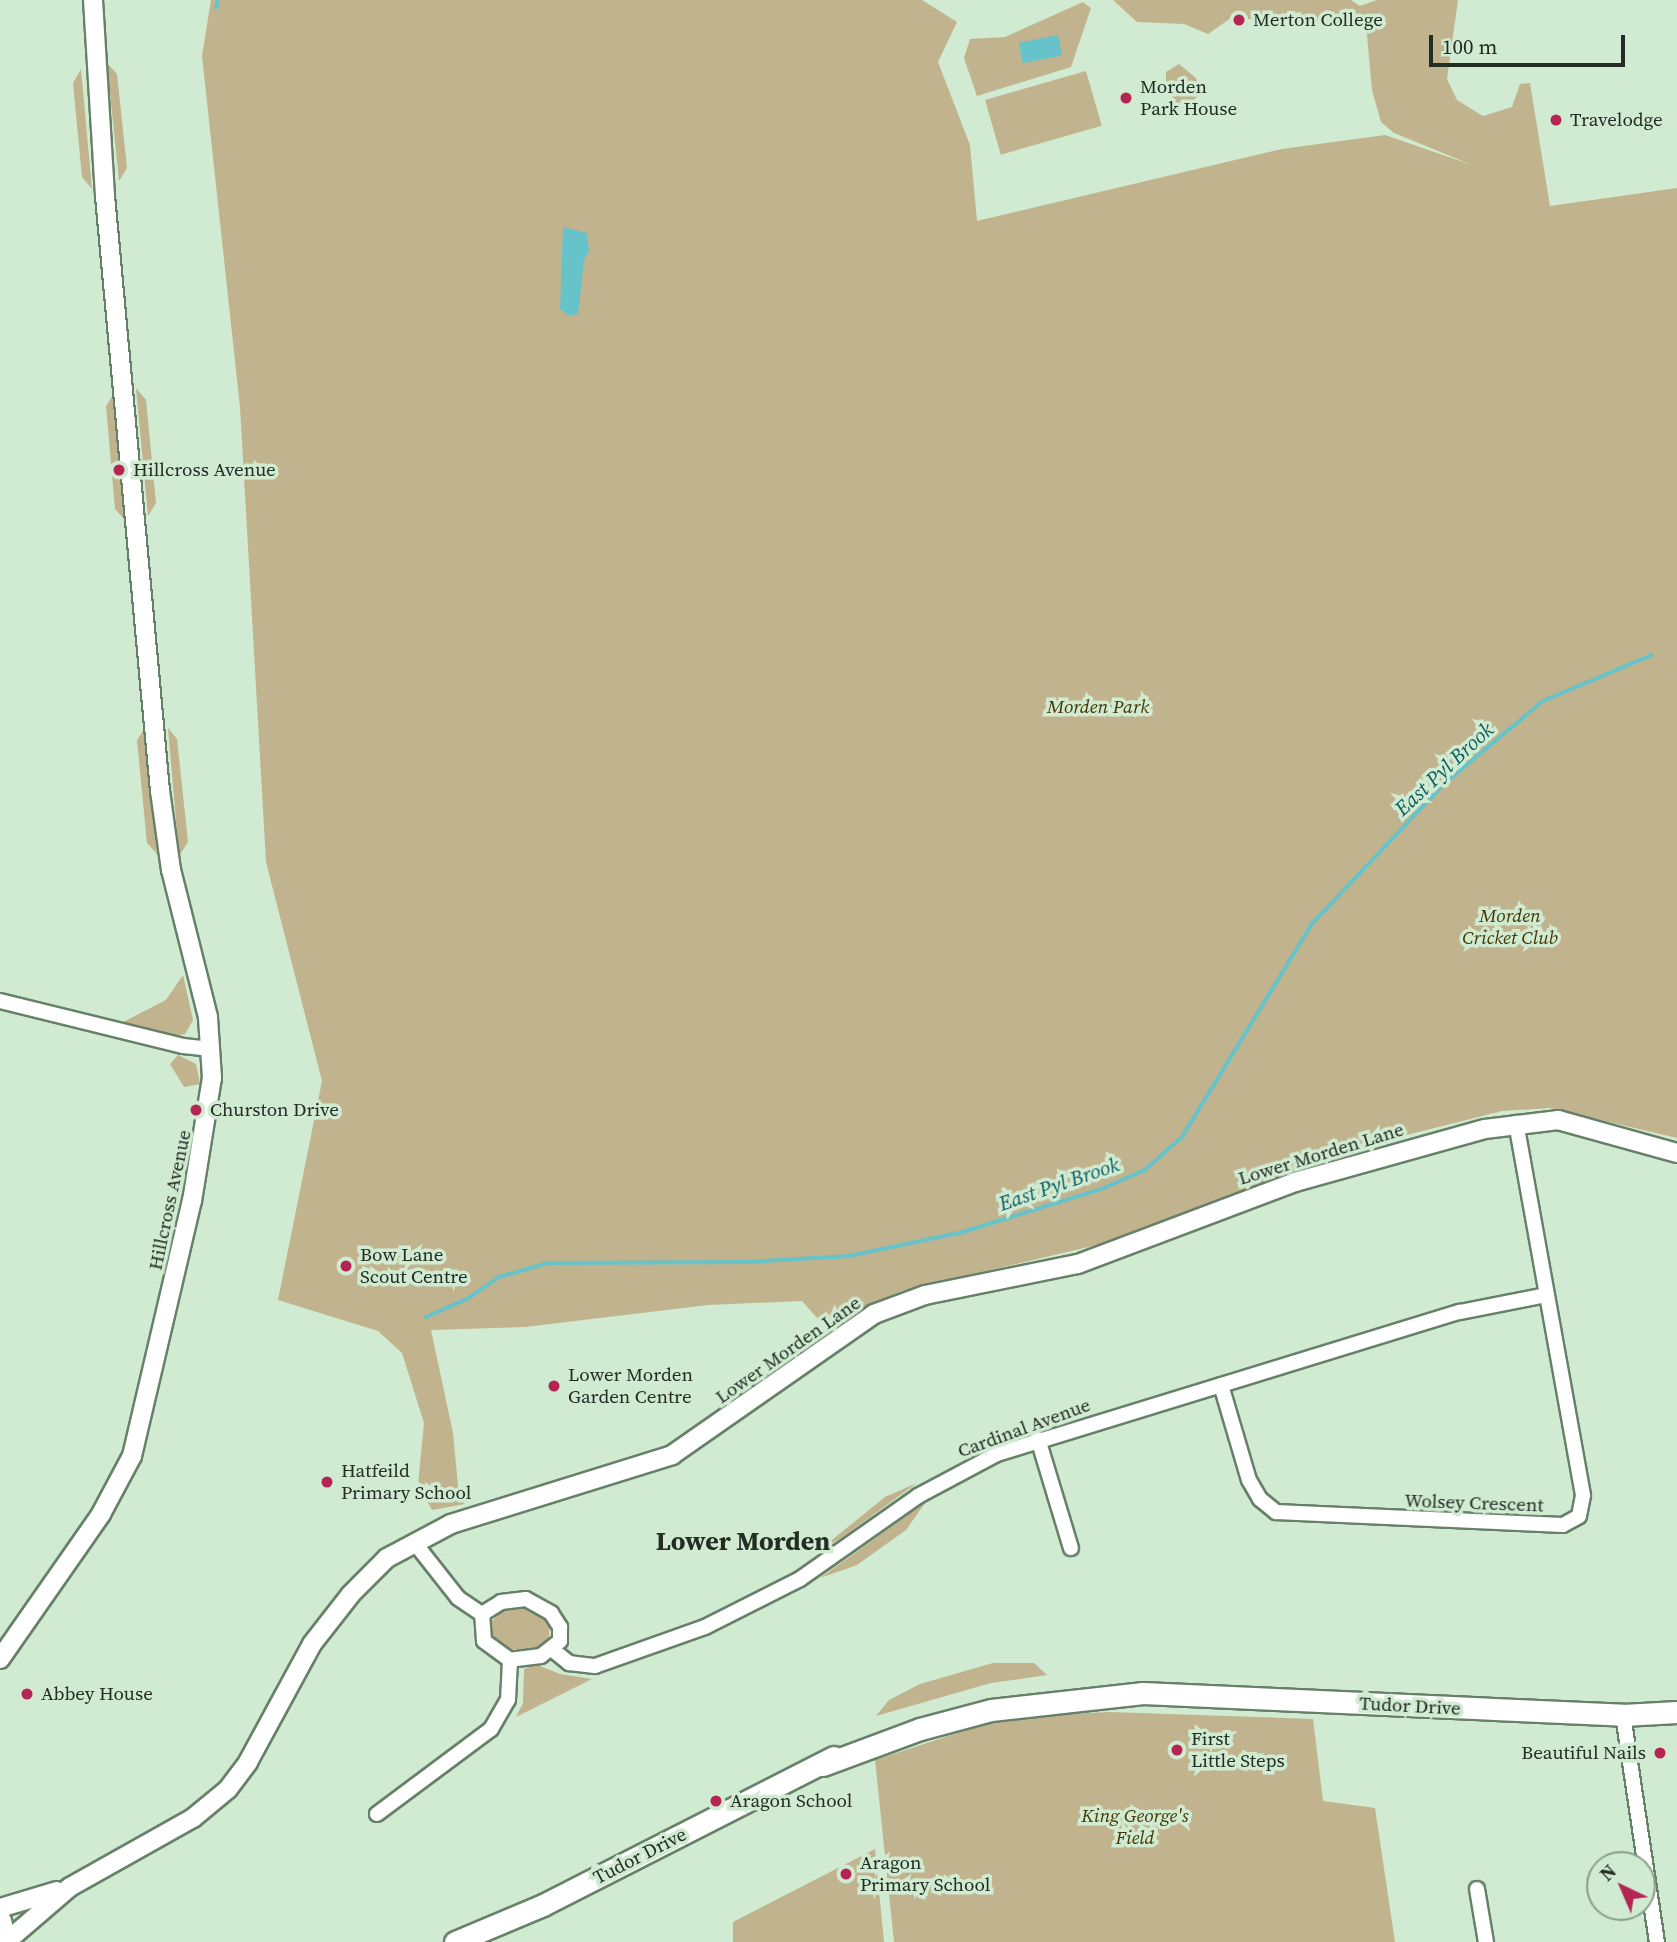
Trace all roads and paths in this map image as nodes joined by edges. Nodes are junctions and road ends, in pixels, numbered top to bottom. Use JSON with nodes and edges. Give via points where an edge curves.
{"nodes":[{"id":1,"x":93,"y":0,"type":"edge"},
{"id":2,"x":0,"y":1001,"type":"edge"},
{"id":3,"x":212,"y":1049,"type":"junction"},
{"id":4,"x":1517,"y":1123,"type":"junction"},
{"id":5,"x":1677,"y":1153,"type":"edge"},
{"id":6,"x":1546,"y":1295,"type":"junction"},
{"id":7,"x":1221,"y":1385,"type":"junction"},
{"id":8,"x":1038,"y":1440,"type":"junction"},
{"id":9,"x":414,"y":1542,"type":"junction"},
{"id":10,"x":1071,"y":1548,"type":"dead end"},
{"id":11,"x":482,"y":1614,"type":"junction"},
{"id":12,"x":553,"y":1650,"type":"junction"},
{"id":13,"x":0,"y":1659,"type":"edge"},
{"id":14,"x":510,"y":1660,"type":"junction"},
{"id":15,"x":1677,"y":1712,"type":"edge"},
{"id":16,"x":1623,"y":1715,"type":"junction"},
{"id":17,"x":377,"y":1814,"type":"dead end"},
{"id":18,"x":69,"y":1887,"type":"junction"},
{"id":19,"x":1478,"y":1889,"type":"dead end"},
{"id":20,"x":0,"y":1908,"type":"edge"},
{"id":21,"x":0,"y":1920,"type":"edge"},
{"id":22,"x":6,"y":1942,"type":"edge"},
{"id":23,"x":455,"y":1942,"type":"edge"},
{"id":24,"x":1486,"y":1942,"type":"edge"},
{"id":25,"x":1657,"y":1942,"type":"edge"}],
"edges":[{"from":1,"to":3,"type":"street","name":"Hillcross Avenue","via":[[105,196],[166,841]]},
{"from":2,"to":3,"type":"street"},
{"from":3,"to":13,"type":"street","name":"Hillcross Avenue","via":[[205,1137],[137,1442],[117,1490]]},
{"from":4,"to":5,"type":"street","name":"Lower Morden Lane","via":[[1558,1120]]},
{"from":4,"to":6,"type":"street","name":"Wolsey Crescent"},
{"from":4,"to":9,"type":"street","name":"Lower Morden Lane","via":[[1294,1182],[1078,1264],[897,1304],[852,1327],[772,1389],[672,1455],[471,1517]]},
{"from":6,"to":7,"type":"street","name":"Cardinal Avenue","via":[[1468,1310]]},
{"from":6,"to":7,"type":"street","name":"Wolsey Crescent","via":[[1583,1495],[1579,1516],[1563,1525],[1276,1513],[1260,1499],[1249,1479]]},
{"from":7,"to":8,"type":"street","name":"Cardinal Avenue"},
{"from":8,"to":10,"type":"street"},
{"from":8,"to":12,"type":"street","name":"Cardinal Avenue","via":[[944,1480],[800,1578],[705,1627],[595,1666],[569,1662]]},
{"from":9,"to":11,"type":"street","via":[[458,1598]]},
{"from":9,"to":18,"type":"street","name":"Lower Morden Lane","via":[[371,1572],[323,1630],[228,1789],[193,1818]]},
{"from":11,"to":12,"type":"street","via":[[501,1602],[538,1603],[560,1628],[560,1641]]},
{"from":11,"to":14,"type":"street","via":[[484,1641]]},
{"from":12,"to":14,"type":"street"},
{"from":14,"to":17,"type":"street","via":[[508,1700],[491,1728]]},
{"from":15,"to":16,"type":"main road","name":"Tudor Drive"},
{"from":16,"to":23,"type":"main road","name":"Tudor Drive","via":[[1143,1693],[1117,1686],[1070,1685],[990,1697],[847,1746],[823,1765],[552,1900]]},
{"from":16,"to":25,"type":"street"},
{"from":18,"to":20,"type":"street","name":"Lower Morden Lane"},
{"from":18,"to":22,"type":"street","name":"Lower Morden Lane"},
{"from":19,"to":24,"type":"street"},
{"from":21,"to":22,"type":"main road"}]}
